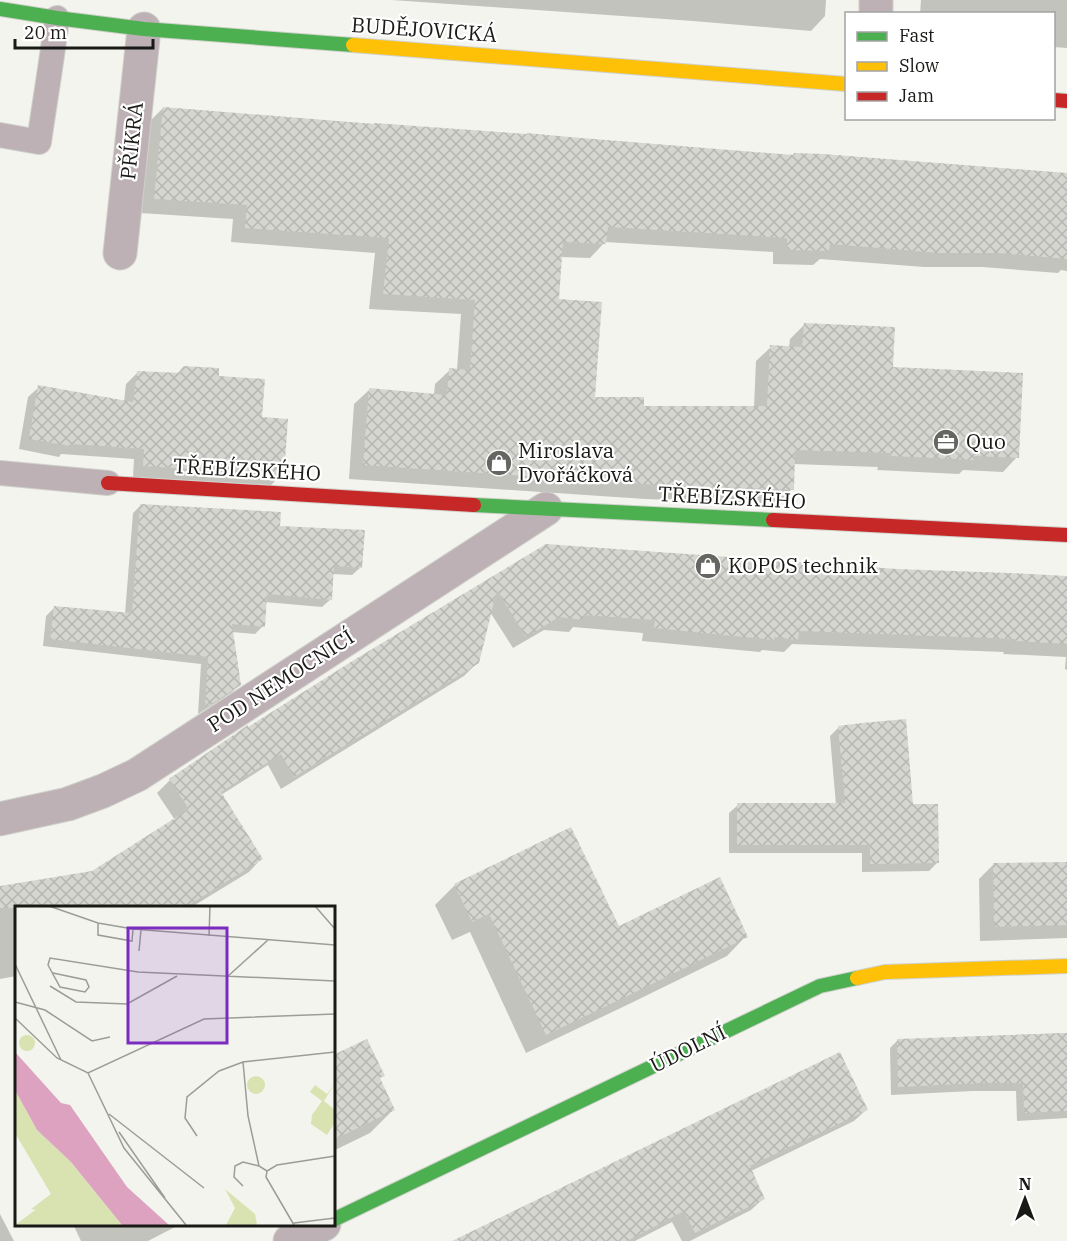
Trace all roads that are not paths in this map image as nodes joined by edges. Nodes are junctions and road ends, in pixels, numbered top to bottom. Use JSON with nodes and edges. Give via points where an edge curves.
{"nodes":[{"id":1,"x":0,"y":9,"type":"edge"},
{"id":2,"x":57,"y":18,"type":"junction"},
{"id":3,"x":144,"y":29,"type":"junction"},
{"id":4,"x":845,"y":84,"type":"edge"},
{"id":5,"x":0,"y":135,"type":"edge"},
{"id":6,"x":120,"y":253,"type":"dead end"},
{"id":7,"x":0,"y":473,"type":"edge"},
{"id":8,"x":108,"y":483,"type":"joint"},
{"id":9,"x":546,"y":509,"type":"junction"},
{"id":10,"x":1067,"y":532,"type":"edge"},
{"id":11,"x":0,"y":819,"type":"edge"},
{"id":12,"x":1067,"y":966,"type":"edge"},
{"id":13,"x":334,"y":1220,"type":"edge"},
{"id":14,"x":320,"y":1226,"type":"edge"},
{"id":15,"x":290,"y":1241,"type":"edge"}],
"edges":[{"from":1,"to":2,"type":"street","name":"BUDĚJOVICKÁ"},
{"from":2,"to":3,"type":"street","name":"BUDĚJOVICKÁ"},
{"from":2,"to":5,"type":"lane","via":[[39,142]]},
{"from":3,"to":4,"type":"street","name":"BUDĚJOVICKÁ"},
{"from":3,"to":6,"type":"street","name":"PŘÍKRÁ"},
{"from":7,"to":8,"type":"lane"},
{"from":8,"to":9,"type":"street","name":"TŘEBÍZSKÉHO"},
{"from":9,"to":10,"type":"street","name":"TŘEBÍZSKÉHO"},
{"from":9,"to":11,"type":"street","name":"POD NEMOCNICÍ","via":[[137,775],[68,804]]},
{"from":12,"to":13,"type":"street","name":"ÚDOLNÍ","via":[[885,972],[820,986]]},
{"from":14,"to":15,"type":"street"}]}
